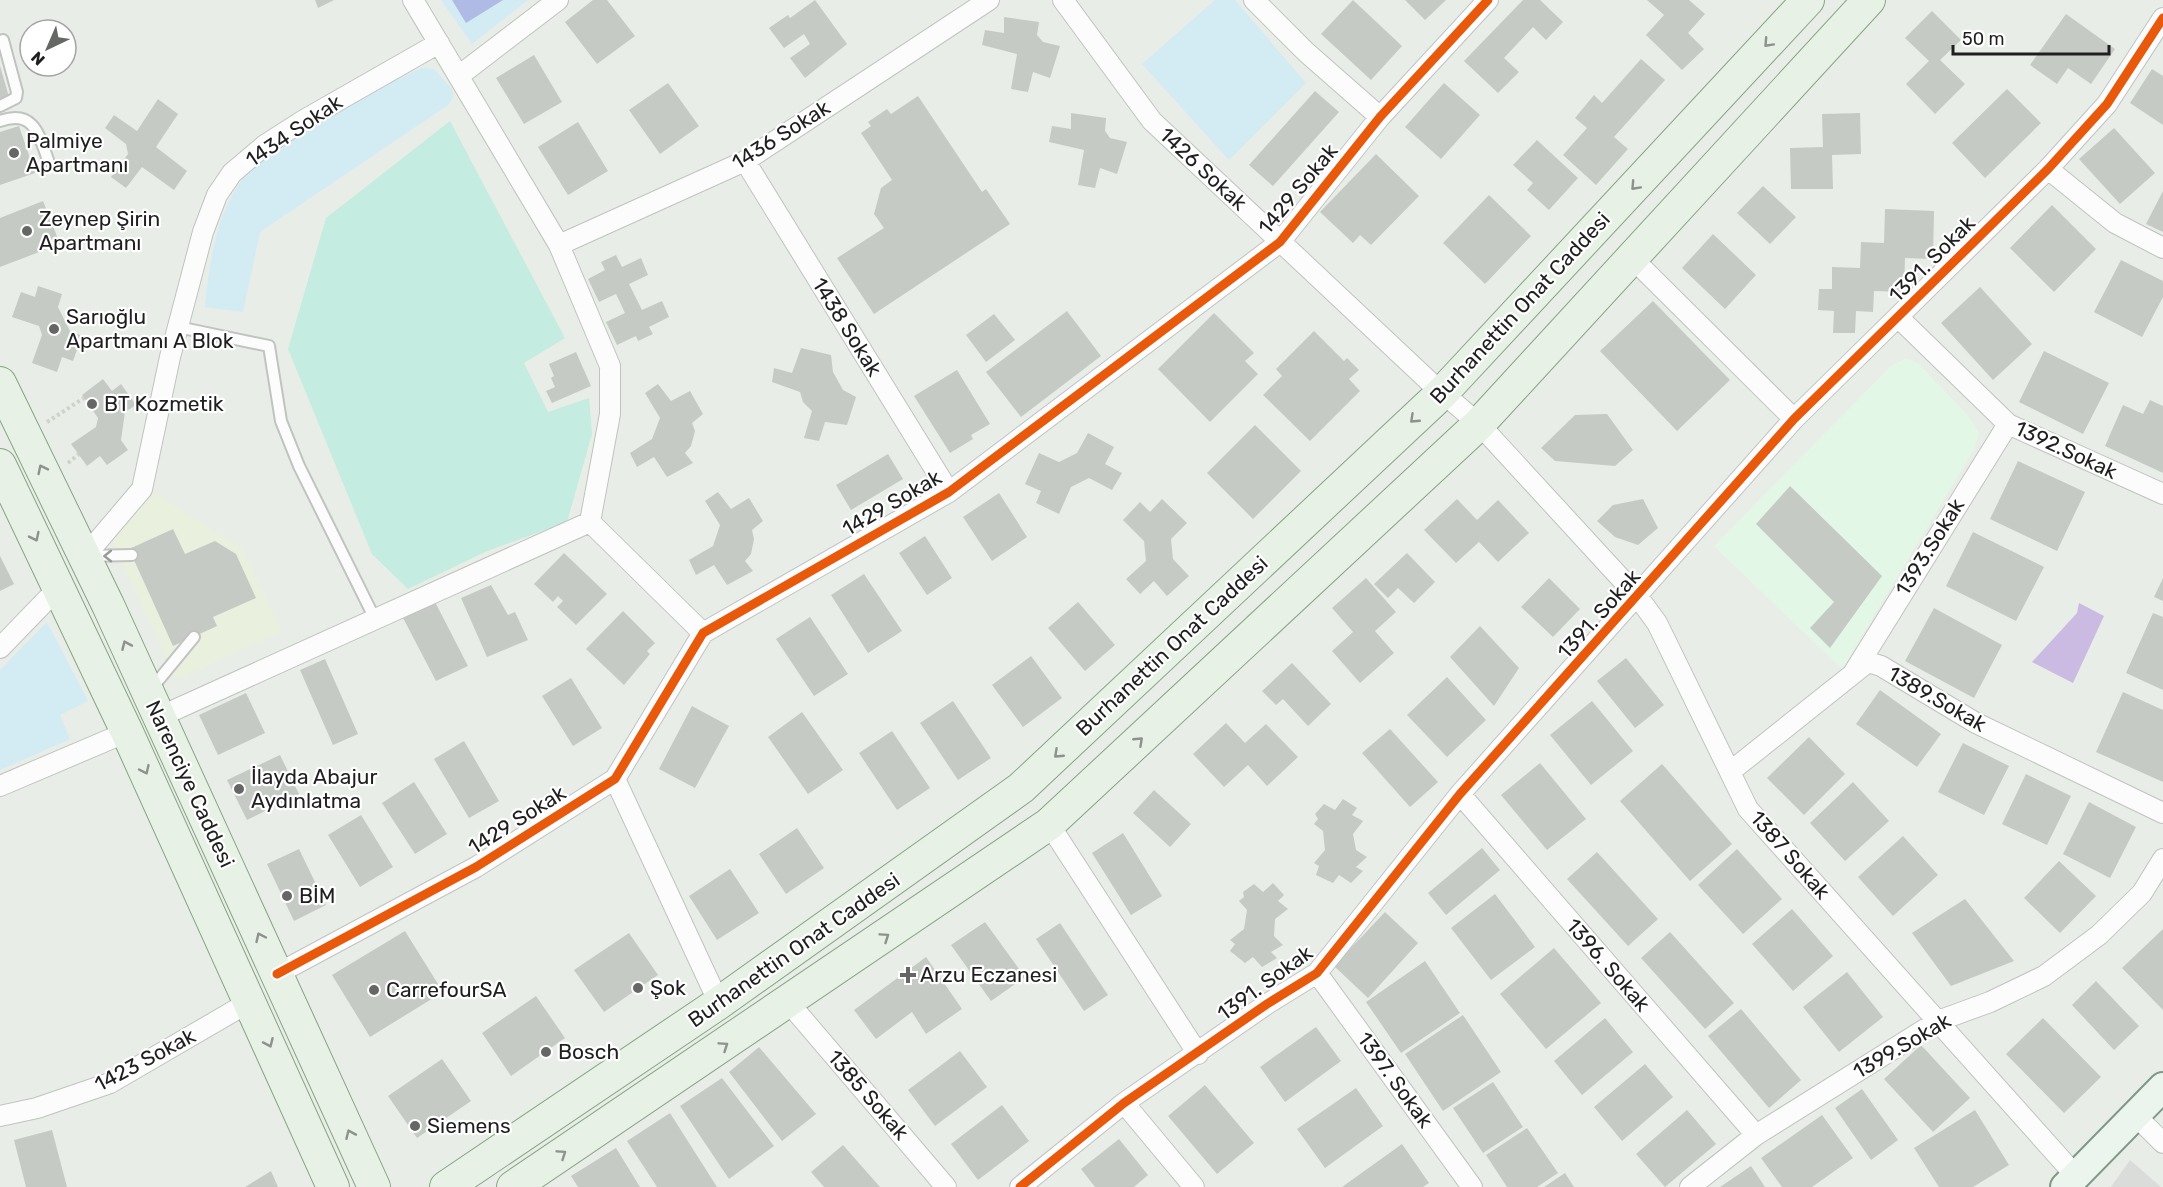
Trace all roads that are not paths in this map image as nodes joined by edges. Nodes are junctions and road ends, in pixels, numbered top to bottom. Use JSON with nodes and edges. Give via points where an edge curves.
{"nodes":[{"id":1,"x":413,"y":0,"type":"edge"},
{"id":2,"x":558,"y":0,"type":"edge"},
{"id":3,"x":989,"y":0,"type":"edge"},
{"id":4,"x":1063,"y":0,"type":"edge"},
{"id":5,"x":1254,"y":0,"type":"edge"},
{"id":6,"x":1488,"y":0,"type":"edge"},
{"id":7,"x":1808,"y":0,"type":"edge"},
{"id":8,"x":1869,"y":0,"type":"edge"},
{"id":9,"x":2163,"y":18,"type":"edge"},
{"id":10,"x":3,"y":40,"type":"dead end"},
{"id":11,"x":439,"y":43,"type":"junction"},
{"id":12,"x":460,"y":75,"type":"junction"},
{"id":13,"x":0,"y":106,"type":"edge"},
{"id":14,"x":1380,"y":117,"type":"junction"},
{"id":15,"x":0,"y":121,"type":"edge"},
{"id":16,"x":48,"y":160,"type":"dead end"},
{"id":17,"x":745,"y":161,"type":"junction"},
{"id":18,"x":2048,"y":169,"type":"junction"},
{"id":19,"x":1280,"y":242,"type":"junction"},
{"id":20,"x":559,"y":245,"type":"junction"},
{"id":21,"x":2163,"y":248,"type":"edge"},
{"id":22,"x":1632,"y":258,"type":"junction"},
{"id":23,"x":1899,"y":318,"type":"junction"},
{"id":24,"x":178,"y":327,"type":"junction"},
{"id":25,"x":0,"y":383,"type":"edge"},
{"id":26,"x":1442,"y":393,"type":"junction"},
{"id":27,"x":1794,"y":419,"type":"junction"},
{"id":28,"x":1479,"y":424,"type":"junction"},
{"id":29,"x":2008,"y":424,"type":"junction"},
{"id":30,"x":0,"y":465,"type":"edge"},
{"id":31,"x":949,"y":492,"type":"junction"},
{"id":32,"x":2163,"y":494,"type":"edge"},
{"id":33,"x":590,"y":522,"type":"junction"},
{"id":34,"x":132,"y":555,"type":"dead end"},
{"id":35,"x":85,"y":556,"type":"junction"},
{"id":36,"x":60,"y":586,"type":"junction"},
{"id":37,"x":1638,"y":597,"type":"junction"},
{"id":38,"x":375,"y":619,"type":"junction"},
{"id":39,"x":703,"y":633,"type":"junction"},
{"id":40,"x":194,"y":637,"type":"dead end"},
{"id":41,"x":0,"y":648,"type":"edge"},
{"id":42,"x":1854,"y":672,"type":"junction"},
{"id":43,"x":153,"y":705,"type":"junction"},
{"id":44,"x":127,"y":732,"type":"junction"},
{"id":45,"x":1731,"y":771,"type":"junction"},
{"id":46,"x":615,"y":779,"type":"junction"},
{"id":47,"x":0,"y":786,"type":"edge"},
{"id":48,"x":1460,"y":794,"type":"junction"},
{"id":49,"x":2163,"y":813,"type":"edge"},
{"id":50,"x":1049,"y":824,"type":"junction"},
{"id":51,"x":2163,"y":859,"type":"edge"},
{"id":52,"x":1317,"y":973,"type":"junction"},
{"id":53,"x":278,"y":974,"type":"junction"},
{"id":54,"x":251,"y":1001,"type":"junction"},
{"id":55,"x":719,"y":1003,"type":"junction"},
{"id":56,"x":789,"y":1003,"type":"junction"},
{"id":57,"x":1938,"y":1021,"type":"junction"},
{"id":58,"x":1198,"y":1054,"type":"junction"},
{"id":59,"x":2163,"y":1087,"type":"edge"},
{"id":60,"x":1124,"y":1103,"type":"junction"},
{"id":61,"x":2134,"y":1114,"type":"junction"},
{"id":62,"x":0,"y":1116,"type":"edge"},
{"id":63,"x":1756,"y":1136,"type":"junction"},
{"id":64,"x":2163,"y":1143,"type":"edge"},
{"id":65,"x":2070,"y":1181,"type":"edge"},
{"id":66,"x":333,"y":1187,"type":"edge"},
{"id":67,"x":374,"y":1187,"type":"edge"},
{"id":68,"x":446,"y":1187,"type":"edge"},
{"id":69,"x":513,"y":1187,"type":"edge"},
{"id":70,"x":946,"y":1187,"type":"edge"},
{"id":71,"x":1020,"y":1187,"type":"edge"},
{"id":72,"x":1194,"y":1187,"type":"edge"},
{"id":73,"x":1472,"y":1187,"type":"edge"},
{"id":74,"x":1690,"y":1187,"type":"edge"}],
"edges":[{"from":1,"to":11,"type":"street"},
{"from":2,"to":12,"type":"street"},
{"from":3,"to":17,"type":"street","name":"1436 Sokak"},
{"from":4,"to":19,"type":"street","name":"1426 Sokak","via":[[1152,121]]},
{"from":5,"to":14,"type":"street"},
{"from":6,"to":14,"type":"street","name":"1429 Sokak"},
{"from":7,"to":26,"type":"main road","name":"Burhanettin Onat Caddesi","one_way":true},
{"from":8,"to":22,"type":"main road","name":"Burhanettin Onat Caddesi"},
{"from":9,"to":18,"type":"street","name":"1391. Sokak","via":[[2107,104]]},
{"from":10,"to":13,"type":"lane","via":[[17,92],[11,102]]},
{"from":11,"to":12,"type":"street"},
{"from":11,"to":24,"type":"street","name":"1434 Sokak","via":[[304,120],[232,173],[217,195],[203,232]]},
{"from":12,"to":20,"type":"street"},
{"from":14,"to":19,"type":"street","name":"1429 Sokak"},
{"from":15,"to":16,"type":"lane","via":[[15,118],[30,122]]},
{"from":17,"to":20,"type":"street","name":"1436 Sokak"},
{"from":17,"to":31,"type":"street","name":"1438 Sokak"},
{"from":18,"to":21,"type":"street","via":[[2115,223]]},
{"from":18,"to":23,"type":"street","name":"1391. Sokak"},
{"from":19,"to":26,"type":"street","name":"1426 Sokak"},
{"from":19,"to":31,"type":"street","name":"1429 Sokak"},
{"from":20,"to":33,"type":"street","via":[[610,366],[610,414]]},
{"from":22,"to":27,"type":"street"},
{"from":22,"to":28,"type":"main road","name":"Burhanettin Onat Caddesi"},
{"from":23,"to":27,"type":"street","name":"1391. Sokak"},
{"from":23,"to":29,"type":"street","name":"1392.Sokak"},
{"from":24,"to":35,"type":"street","name":"1434 Sokak","via":[[142,489]]},
{"from":24,"to":38,"type":"lane","via":[[269,346],[281,420],[299,466]]},
{"from":35,"to":25,"type":"main road","name":"Narenciye Caddesi","one_way":true},
{"from":26,"to":28,"type":"street","name":"1426 Sokak"},
{"from":26,"to":55,"type":"main road","name":"Burhanettin Onat Caddesi","one_way":true,"via":[[1021,788]]},
{"from":27,"to":37,"type":"street","name":"1391. Sokak"},
{"from":28,"to":37,"type":"street","name":"1387 Sokak"},
{"from":50,"to":28,"type":"main road","name":"Burhanettin Onat Caddesi","one_way":true},
{"from":29,"to":32,"type":"street","name":"1392.Sokak"},
{"from":29,"to":42,"type":"street","name":"1393.Sokak"},
{"from":30,"to":36,"type":"main road","name":"Narenciye Caddesi","one_way":true},
{"from":31,"to":39,"type":"street","name":"1429 Sokak"},
{"from":33,"to":38,"type":"street"},
{"from":33,"to":39,"type":"street"},
{"from":34,"to":35,"type":"lane","one_way":true},
{"from":43,"to":35,"type":"main road","name":"Narenciye Caddesi","one_way":true},
{"from":36,"to":41,"type":"street"},
{"from":36,"to":44,"type":"main road","name":"Narenciye Caddesi"},
{"from":37,"to":45,"type":"street","name":"1387 Sokak","via":[[1657,623]]},
{"from":37,"to":48,"type":"street","name":"1391. Sokak"},
{"from":38,"to":43,"type":"street"},
{"from":39,"to":46,"type":"street","name":"1429 Sokak"},
{"from":40,"to":43,"type":"lane"},
{"from":42,"to":45,"type":"street","name":"1389.Sokak"},
{"from":42,"to":49,"type":"street","name":"1389.Sokak","via":[[1868,662],[1881,666],[1976,723]]},
{"from":53,"to":43,"type":"main road","name":"Narenciye Caddesi","one_way":true},
{"from":44,"to":47,"type":"street"},
{"from":44,"to":54,"type":"main road","name":"Narenciye Caddesi","one_way":true},
{"from":45,"to":57,"type":"street","name":"1387 Sokak","via":[[1748,809]]},
{"from":46,"to":53,"type":"street","name":"1429 Sokak","via":[[476,867]]},
{"from":46,"to":55,"type":"street"},
{"from":48,"to":52,"type":"street","name":"1391. Sokak"},
{"from":48,"to":63,"type":"street","name":"1396. Sokak"},
{"from":56,"to":50,"type":"main road","name":"Burhanettin Onat Caddesi","one_way":true},
{"from":50,"to":58,"type":"street"},
{"from":51,"to":57,"type":"street","name":"1399.Sokak","via":[[2142,893],[2099,935],[2044,976]]},
{"from":52,"to":58,"type":"street","name":"1391. Sokak"},
{"from":52,"to":73,"type":"street","name":"1397. Sokak"},
{"from":67,"to":53,"type":"main road","name":"Narenciye Caddesi","one_way":true},
{"from":54,"to":62,"type":"street","name":"1423 Sokak","via":[[110,1083]]},
{"from":54,"to":66,"type":"main road","name":"Narenciye Caddesi","one_way":true},
{"from":55,"to":68,"type":"main road","name":"Burhanettin Onat Caddesi"},
{"from":69,"to":56,"type":"main road","name":"Burhanettin Onat Caddesi","one_way":true},
{"from":56,"to":70,"type":"street","name":"1385 Sokak"},
{"from":57,"to":63,"type":"street","name":"1399.Sokak"},
{"from":57,"to":65,"type":"street","name":"1387 Sokak"},
{"from":58,"to":60,"type":"street","name":"1391. Sokak"},
{"from":59,"to":61,"type":"main road"},
{"from":60,"to":71,"type":"street","name":"1391. Sokak"},
{"from":60,"to":72,"type":"street"},
{"from":61,"to":64,"type":"street"},
{"from":61,"to":65,"type":"main road"},
{"from":63,"to":74,"type":"street","name":"1399.Sokak"}]}
